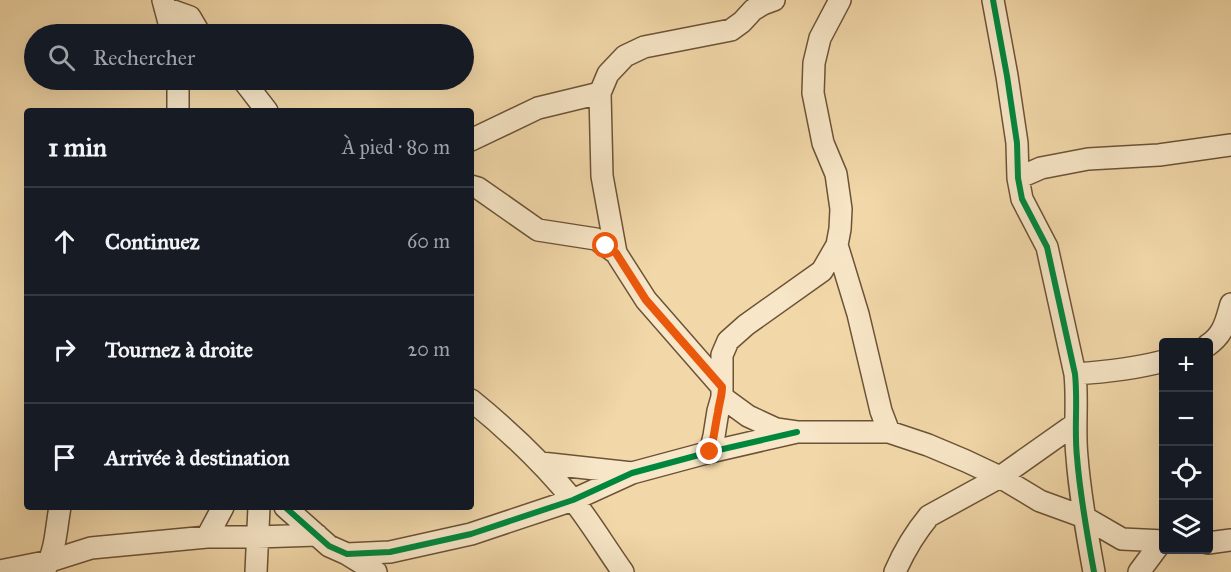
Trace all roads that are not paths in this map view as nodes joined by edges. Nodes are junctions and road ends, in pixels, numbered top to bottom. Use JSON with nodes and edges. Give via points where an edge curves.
{"nodes":[{"id":1,"x":774,"y":0,"type":"edge"},
{"id":2,"x":840,"y":0,"type":"edge"},
{"id":3,"x":993,"y":0,"type":"edge"},
{"id":4,"x":180,"y":90,"type":"edge"},
{"id":5,"x":251,"y":90,"type":"edge"},
{"id":6,"x":600,"y":93,"type":"junction"},
{"id":7,"x":178,"y":108,"type":"edge"},
{"id":8,"x":265,"y":108,"type":"edge"},
{"id":9,"x":474,"y":139,"type":"edge"},
{"id":10,"x":1017,"y":143,"type":"junction"},
{"id":11,"x":1231,"y":145,"type":"edge"},
{"id":12,"x":1041,"y":168,"type":"junction"},
{"id":13,"x":1018,"y":178,"type":"junction"},
{"id":14,"x":474,"y":187,"type":"edge"},
{"id":15,"x":837,"y":245,"type":"junction"},
{"id":16,"x":616,"y":253,"type":"junction"},
{"id":17,"x":1231,"y":304,"type":"edge"},
{"id":18,"x":1213,"y":342,"type":"edge"},
{"id":19,"x":1159,"y":362,"type":"edge"},
{"id":20,"x":1075,"y":374,"type":"junction"},
{"id":21,"x":722,"y":392,"type":"junction"},
{"id":22,"x":474,"y":402,"type":"edge"},
{"id":23,"x":1075,"y":424,"type":"junction"},
{"id":24,"x":796,"y":432,"type":"junction"},
{"id":25,"x":889,"y":432,"type":"junction"},
{"id":26,"x":710,"y":452,"type":"junction"},
{"id":27,"x":541,"y":464,"type":"junction"},
{"id":28,"x":632,"y":473,"type":"junction"},
{"id":29,"x":1000,"y":477,"type":"junction"},
{"id":30,"x":573,"y":501,"type":"junction"},
{"id":31,"x":60,"y":510,"type":"edge"},
{"id":32,"x":222,"y":510,"type":"edge"},
{"id":33,"x":258,"y":510,"type":"edge"},
{"id":34,"x":288,"y":510,"type":"edge"},
{"id":35,"x":1084,"y":517,"type":"junction"},
{"id":36,"x":317,"y":535,"type":"junction"},
{"id":37,"x":207,"y":537,"type":"junction"},
{"id":38,"x":257,"y":537,"type":"junction"},
{"id":39,"x":1231,"y":540,"type":"edge"},
{"id":40,"x":1159,"y":541,"type":"edge"},
{"id":41,"x":1213,"y":542,"type":"edge"},
{"id":42,"x":1159,"y":546,"type":"edge"},
{"id":43,"x":347,"y":554,"type":"junction"},
{"id":44,"x":46,"y":566,"type":"edge"},
{"id":45,"x":0,"y":571,"type":"edge"},
{"id":46,"x":256,"y":572,"type":"edge"},
{"id":47,"x":376,"y":572,"type":"edge"},
{"id":48,"x":622,"y":572,"type":"edge"},
{"id":49,"x":895,"y":572,"type":"edge"},
{"id":50,"x":1094,"y":572,"type":"edge"},
{"id":51,"x":1139,"y":572,"type":"edge"}],
"edges":[{"from":1,"to":6,"type":"street","via":[[753,10],[731,30],[644,46],[625,56],[608,74]]},
{"from":2,"to":15,"type":"street","via":[[820,38],[813,93],[823,143],[836,174],[841,209]]},
{"from":3,"to":10,"type":"street"},
{"from":4,"to":7,"type":"street"},
{"from":5,"to":8,"type":"street"},
{"from":6,"to":9,"type":"street","via":[[538,108]]},
{"from":6,"to":16,"type":"street","via":[[602,176]]},
{"from":10,"to":12,"type":"street"},
{"from":10,"to":13,"type":"street"},
{"from":11,"to":12,"type":"street","via":[[1088,159]]},
{"from":12,"to":13,"type":"street"},
{"from":13,"to":20,"type":"street","via":[[1022,199],[1047,248]]},
{"from":14,"to":16,"type":"street","via":[[538,230],[596,239]]},
{"from":15,"to":21,"type":"street","via":[[822,271],[728,342],[722,355]]},
{"from":15,"to":25,"type":"street"},
{"from":16,"to":21,"type":"street","via":[[646,300]]},
{"from":17,"to":18,"type":"street","via":[[1221,335]]},
{"from":19,"to":20,"type":"street"},
{"from":20,"to":23,"type":"street"},
{"from":21,"to":24,"type":"street","via":[[748,416],[776,429]]},
{"from":21,"to":26,"type":"street"},
{"from":22,"to":27,"type":"street"},
{"from":23,"to":29,"type":"street"},
{"from":23,"to":35,"type":"street"},
{"from":24,"to":25,"type":"street"},
{"from":24,"to":26,"type":"street"},
{"from":25,"to":29,"type":"street"},
{"from":26,"to":28,"type":"street"},
{"from":27,"to":28,"type":"street"},
{"from":27,"to":30,"type":"street"},
{"from":28,"to":30,"type":"street"},
{"from":29,"to":35,"type":"street","via":[[1040,501]]},
{"from":29,"to":49,"type":"street","via":[[929,516]]},
{"from":30,"to":43,"type":"street","via":[[471,534],[390,552]]},
{"from":30,"to":48,"type":"street"},
{"from":31,"to":44,"type":"street","via":[[54,547]]},
{"from":32,"to":37,"type":"street"},
{"from":33,"to":38,"type":"street"},
{"from":34,"to":36,"type":"street"},
{"from":35,"to":40,"type":"street","via":[[1122,539]]},
{"from":35,"to":50,"type":"street"},
{"from":36,"to":38,"type":"street"},
{"from":36,"to":43,"type":"street"},
{"from":37,"to":38,"type":"street"},
{"from":37,"to":44,"type":"street","via":[[91,548]]},
{"from":38,"to":46,"type":"street"},
{"from":39,"to":41,"type":"street"},
{"from":42,"to":51,"type":"street"},
{"from":43,"to":47,"type":"street"},
{"from":44,"to":45,"type":"street"}]}
